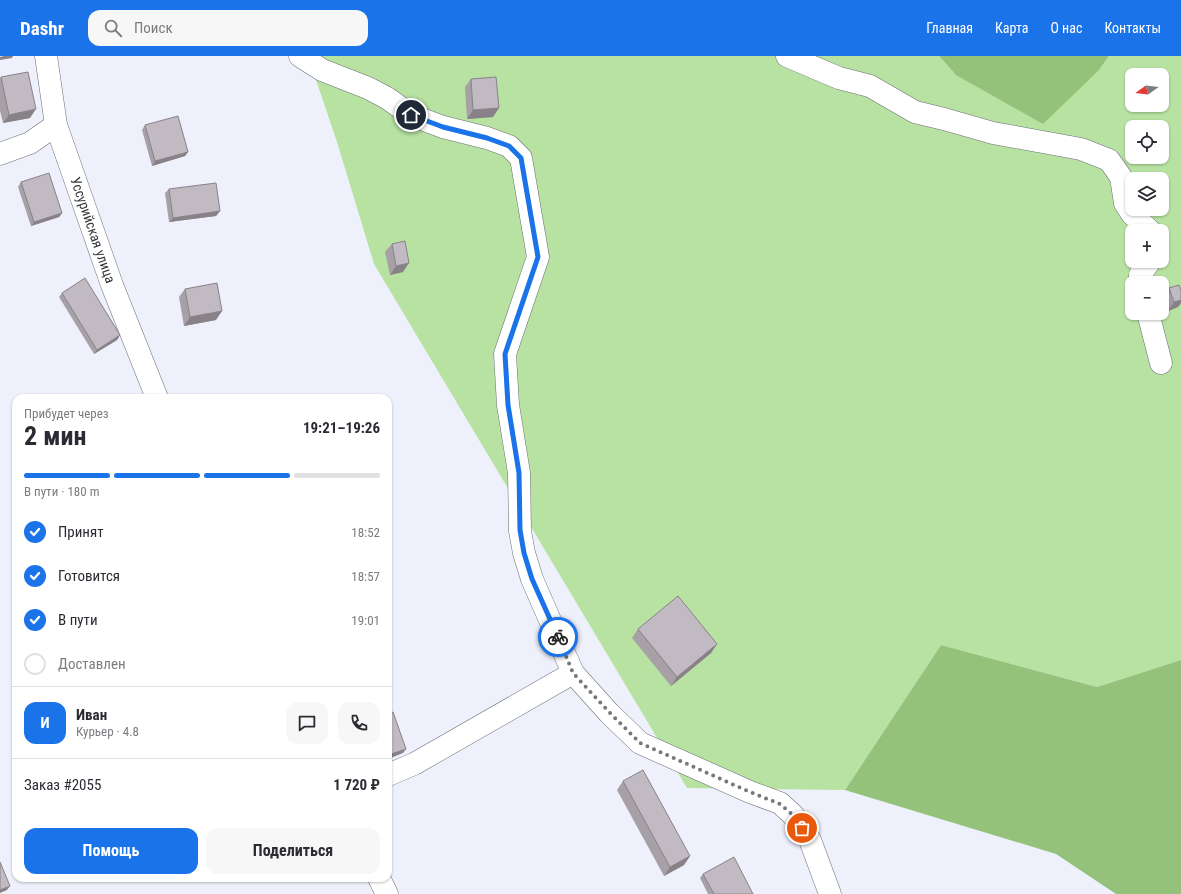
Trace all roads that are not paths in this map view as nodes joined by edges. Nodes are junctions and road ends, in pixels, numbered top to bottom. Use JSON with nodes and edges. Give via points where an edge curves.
{"nodes":[{"id":1,"x":46,"y":56,"type":"edge"},
{"id":2,"x":300,"y":56,"type":"edge"},
{"id":3,"x":787,"y":56,"type":"edge"},
{"id":4,"x":56,"y":125,"type":"junction"},
{"id":5,"x":0,"y":154,"type":"edge"},
{"id":6,"x":1143,"y":224,"type":"edge"},
{"id":7,"x":1150,"y":320,"type":"edge"},
{"id":8,"x":1161,"y":364,"type":"dead end"},
{"id":9,"x":155,"y":394,"type":"edge"},
{"id":10,"x":573,"y":673,"type":"junction"},
{"id":11,"x":392,"y":773,"type":"edge"},
{"id":12,"x":382,"y":882,"type":"edge"},
{"id":13,"x":387,"y":894,"type":"edge"},
{"id":14,"x":830,"y":894,"type":"edge"}],
"edges":[{"from":1,"to":4,"type":"street","name":"Уссурийская улица"},
{"from":2,"to":10,"type":"street","via":[[322,70],[368,88],[411,115],[509,146],[521,158],[538,257],[505,354],[508,405],[519,473],[520,530],[532,579]]},
{"from":3,"to":6,"type":"street","via":[[839,78],[870,86],[915,112],[993,134],[1081,149],[1109,160],[1121,177],[1125,203]]},
{"from":4,"to":5,"type":"street","via":[[30,143]]},
{"from":4,"to":9,"type":"street","name":"Уссурийская улица","via":[[112,285]]},
{"from":7,"to":8,"type":"street"},
{"from":10,"to":11,"type":"street","via":[[414,764]]},
{"from":10,"to":14,"type":"street","via":[[640,743],[780,804],[793,815],[810,840]]},
{"from":12,"to":13,"type":"street"}]}
